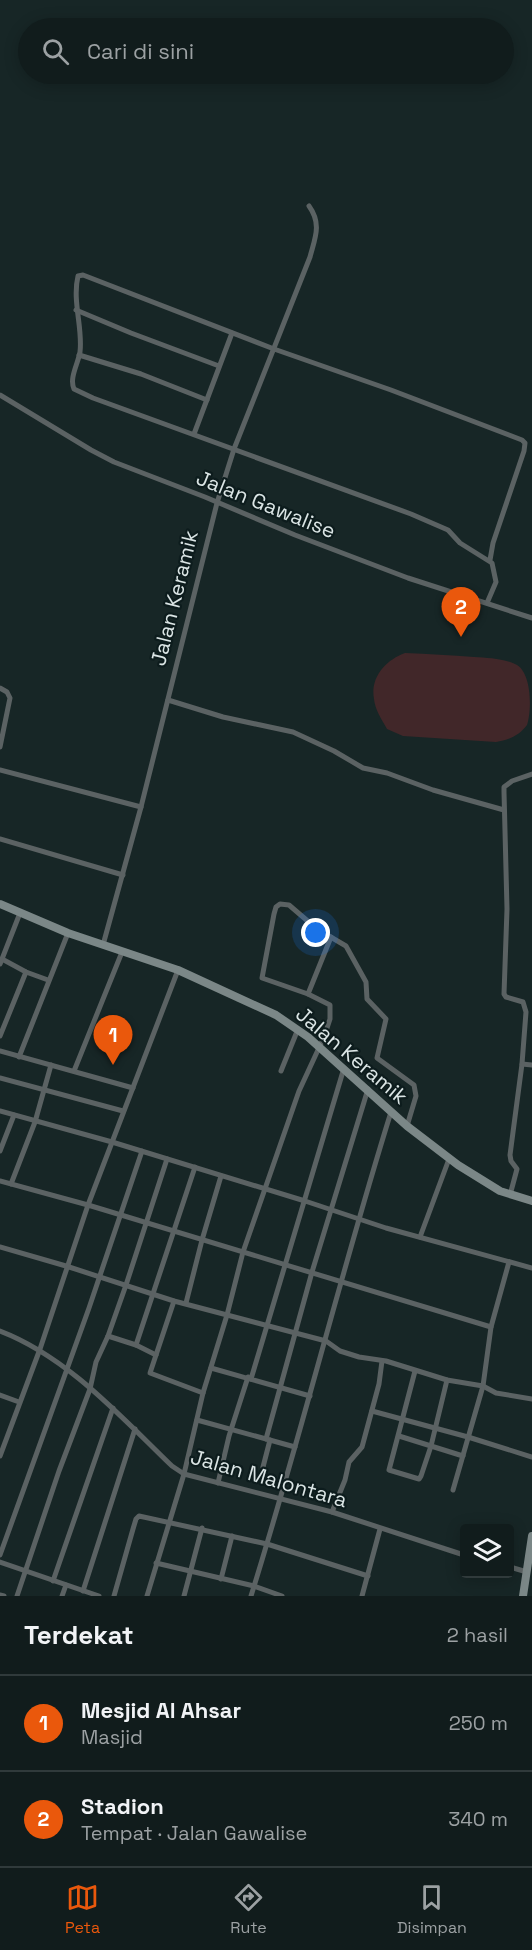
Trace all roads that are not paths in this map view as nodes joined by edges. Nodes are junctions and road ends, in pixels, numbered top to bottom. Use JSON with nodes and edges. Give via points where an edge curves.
{"nodes":[{"id":1,"x":309,"y":206,"type":"dead end"},
{"id":2,"x":76,"y":309,"type":"junction"},
{"id":3,"x":232,"y":333,"type":"junction"},
{"id":4,"x":274,"y":349,"type":"junction"},
{"id":5,"x":79,"y":355,"type":"junction"},
{"id":6,"x":219,"y":366,"type":"junction"},
{"id":7,"x":0,"y":395,"type":"edge"},
{"id":8,"x":207,"y":400,"type":"junction"},
{"id":9,"x":194,"y":434,"type":"junction"},
{"id":10,"x":234,"y":448,"type":"junction"},
{"id":11,"x":217,"y":503,"type":"junction"},
{"id":12,"x":490,"y":560,"type":"junction"},
{"id":13,"x":487,"y":603,"type":"junction"},
{"id":14,"x":532,"y":618,"type":"edge"},
{"id":15,"x":0,"y":688,"type":"edge"},
{"id":16,"x":168,"y":700,"type":"junction"},
{"id":17,"x":0,"y":747,"type":"edge"},
{"id":18,"x":0,"y":770,"type":"edge"},
{"id":19,"x":532,"y":774,"type":"edge"},
{"id":20,"x":141,"y":807,"type":"junction"},
{"id":21,"x":504,"y":810,"type":"junction"},
{"id":22,"x":0,"y":839,"type":"edge"},
{"id":23,"x":123,"y":875,"type":"junction"},
{"id":24,"x":0,"y":904,"type":"edge"},
{"id":25,"x":20,"y":913,"type":"junction"},
{"id":26,"x":68,"y":933,"type":"junction"},
{"id":27,"x":331,"y":937,"type":"junction"},
{"id":28,"x":103,"y":945,"type":"junction"},
{"id":29,"x":122,"y":952,"type":"junction"},
{"id":30,"x":1,"y":961,"type":"edge"},
{"id":31,"x":178,"y":970,"type":"junction"},
{"id":32,"x":26,"y":972,"type":"junction"},
{"id":33,"x":48,"y":980,"type":"junction"},
{"id":34,"x":308,"y":994,"type":"junction"},
{"id":35,"x":298,"y":1029,"type":"junction"},
{"id":36,"x":0,"y":1036,"type":"edge"},
{"id":37,"x":319,"y":1046,"type":"junction"},
{"id":38,"x":0,"y":1051,"type":"edge"},
{"id":39,"x":19,"y":1057,"type":"junction"},
{"id":40,"x":522,"y":1064,"type":"junction"},
{"id":41,"x":51,"y":1065,"type":"junction"},
{"id":42,"x":532,"y":1065,"type":"edge"},
{"id":43,"x":344,"y":1068,"type":"junction"},
{"id":44,"x":74,"y":1071,"type":"junction"},
{"id":45,"x":281,"y":1071,"type":"dead end"},
{"id":46,"x":0,"y":1078,"type":"edge"},
{"id":47,"x":133,"y":1088,"type":"junction"},
{"id":48,"x":45,"y":1089,"type":"junction"},
{"id":49,"x":368,"y":1089,"type":"junction"},
{"id":50,"x":0,"y":1111,"type":"edge"},
{"id":51,"x":123,"y":1111,"type":"junction"},
{"id":52,"x":392,"y":1112,"type":"junction"},
{"id":53,"x":14,"y":1115,"type":"junction"},
{"id":54,"x":35,"y":1122,"type":"junction"},
{"id":55,"x":407,"y":1126,"type":"junction"},
{"id":56,"x":112,"y":1142,"type":"junction"},
{"id":57,"x":0,"y":1151,"type":"edge"},
{"id":58,"x":142,"y":1151,"type":"junction"},
{"id":59,"x":167,"y":1159,"type":"junction"},
{"id":60,"x":449,"y":1159,"type":"junction"},
{"id":61,"x":195,"y":1167,"type":"junction"},
{"id":62,"x":221,"y":1176,"type":"junction"},
{"id":63,"x":0,"y":1181,"type":"edge"},
{"id":64,"x":11,"y":1184,"type":"junction"},
{"id":65,"x":264,"y":1189,"type":"junction"},
{"id":66,"x":510,"y":1195,"type":"junction"},
{"id":67,"x":305,"y":1201,"type":"junction"},
{"id":68,"x":532,"y":1201,"type":"edge"},
{"id":69,"x":88,"y":1205,"type":"junction"},
{"id":70,"x":332,"y":1209,"type":"junction"},
{"id":71,"x":119,"y":1215,"type":"junction"},
{"id":72,"x":359,"y":1220,"type":"junction"},
{"id":73,"x":146,"y":1223,"type":"junction"},
{"id":74,"x":174,"y":1231,"type":"junction"},
{"id":75,"x":420,"y":1238,"type":"junction"},
{"id":76,"x":202,"y":1240,"type":"junction"},
{"id":77,"x":0,"y":1247,"type":"edge"},
{"id":78,"x":243,"y":1252,"type":"junction"},
{"id":79,"x":509,"y":1262,"type":"junction"},
{"id":80,"x":285,"y":1264,"type":"junction"},
{"id":81,"x":66,"y":1266,"type":"junction"},
{"id":82,"x":532,"y":1268,"type":"edge"},
{"id":83,"x":312,"y":1272,"type":"junction"},
{"id":84,"x":98,"y":1277,"type":"junction"},
{"id":85,"x":340,"y":1281,"type":"junction"},
{"id":86,"x":126,"y":1286,"type":"junction"},
{"id":87,"x":153,"y":1294,"type":"junction"},
{"id":88,"x":174,"y":1301,"type":"junction"},
{"id":89,"x":186,"y":1303,"type":"junction"},
{"id":90,"x":227,"y":1315,"type":"junction"},
{"id":91,"x":267,"y":1327,"type":"junction"},
{"id":92,"x":491,"y":1327,"type":"junction"},
{"id":93,"x":0,"y":1331,"type":"edge"},
{"id":94,"x":296,"y":1333,"type":"junction"},
{"id":95,"x":108,"y":1336,"type":"junction"},
{"id":96,"x":326,"y":1341,"type":"junction"},
{"id":97,"x":136,"y":1345,"type":"junction"},
{"id":98,"x":40,"y":1349,"type":"junction"},
{"id":99,"x":156,"y":1354,"type":"junction"},
{"id":100,"x":382,"y":1361,"type":"junction"},
{"id":101,"x":211,"y":1368,"type":"junction"},
{"id":102,"x":65,"y":1370,"type":"junction"},
{"id":103,"x":415,"y":1371,"type":"junction"},
{"id":104,"x":250,"y":1378,"type":"junction"},
{"id":105,"x":447,"y":1380,"type":"junction"},
{"id":106,"x":483,"y":1386,"type":"junction"},
{"id":107,"x":281,"y":1387,"type":"junction"},
{"id":108,"x":90,"y":1389,"type":"junction"},
{"id":109,"x":203,"y":1393,"type":"junction"},
{"id":110,"x":0,"y":1395,"type":"edge"},
{"id":111,"x":310,"y":1395,"type":"junction"},
{"id":112,"x":532,"y":1399,"type":"edge"},
{"id":113,"x":19,"y":1402,"type":"junction"},
{"id":114,"x":113,"y":1408,"type":"junction"},
{"id":115,"x":372,"y":1411,"type":"junction"},
{"id":116,"x":403,"y":1419,"type":"junction"},
{"id":117,"x":196,"y":1420,"type":"junction"},
{"id":118,"x":435,"y":1428,"type":"junction"},
{"id":119,"x":135,"y":1429,"type":"junction"},
{"id":120,"x":232,"y":1429,"type":"junction"},
{"id":121,"x":399,"y":1436,"type":"junction"},
{"id":122,"x":468,"y":1437,"type":"junction"},
{"id":123,"x":268,"y":1439,"type":"junction"},
{"id":124,"x":431,"y":1446,"type":"junction"},
{"id":125,"x":295,"y":1447,"type":"junction"},
{"id":126,"x":0,"y":1456,"type":"edge"},
{"id":127,"x":463,"y":1456,"type":"junction"},
{"id":128,"x":532,"y":1457,"type":"edge"},
{"id":129,"x":263,"y":1467,"type":"dead end"},
{"id":130,"x":184,"y":1474,"type":"junction"},
{"id":131,"x":218,"y":1483,"type":"junction"},
{"id":132,"x":453,"y":1491,"type":"dead end"},
{"id":133,"x":279,"y":1498,"type":"junction"},
{"id":134,"x":332,"y":1512,"type":"junction"},
{"id":135,"x":169,"y":1521,"type":"junction"},
{"id":136,"x":202,"y":1528,"type":"junction"},
{"id":137,"x":380,"y":1529,"type":"junction"},
{"id":138,"x":232,"y":1536,"type":"junction"},
{"id":139,"x":532,"y":1536,"type":"edge"},
{"id":140,"x":267,"y":1544,"type":"junction"},
{"id":141,"x":460,"y":1553,"type":"edge"},
{"id":142,"x":0,"y":1555,"type":"edge"},
{"id":143,"x":0,"y":1562,"type":"edge"},
{"id":144,"x":156,"y":1563,"type":"junction"},
{"id":145,"x":514,"y":1570,"type":"edge"},
{"id":146,"x":26,"y":1571,"type":"junction"},
{"id":147,"x":191,"y":1572,"type":"junction"},
{"id":148,"x":368,"y":1576,"type":"junction"},
{"id":149,"x":528,"y":1577,"type":"edge"},
{"id":150,"x":221,"y":1579,"type":"junction"},
{"id":151,"x":53,"y":1581,"type":"junction"},
{"id":152,"x":66,"y":1585,"type":"junction"},
{"id":153,"x":254,"y":1587,"type":"junction"},
{"id":154,"x":83,"y":1591,"type":"junction"},
{"id":155,"x":17,"y":1596,"type":"edge"},
{"id":156,"x":62,"y":1596,"type":"edge"},
{"id":157,"x":99,"y":1596,"type":"edge"},
{"id":158,"x":114,"y":1596,"type":"edge"},
{"id":159,"x":147,"y":1596,"type":"edge"},
{"id":160,"x":184,"y":1596,"type":"edge"},
{"id":161,"x":251,"y":1596,"type":"edge"},
{"id":162,"x":282,"y":1596,"type":"edge"},
{"id":163,"x":362,"y":1596,"type":"edge"},
{"id":164,"x":523,"y":1596,"type":"edge"}],
"edges":[{"from":1,"to":4,"type":"street","name":"Jalan Keramik","via":[[316,219],[316,234]]},
{"from":2,"to":3,"type":"street","via":[[77,278],[83,275]]},
{"from":2,"to":5,"type":"street"},
{"from":2,"to":6,"type":"street"},
{"from":3,"to":4,"type":"street"},
{"from":3,"to":6,"type":"street"},
{"from":4,"to":10,"type":"street","name":"Jalan Keramik"},
{"from":4,"to":12,"type":"street","via":[[524,442]]},
{"from":5,"to":8,"type":"street"},
{"from":5,"to":9,"type":"street","via":[[74,389]]},
{"from":6,"to":8,"type":"street"},
{"from":7,"to":11,"type":"street","name":"Jalan Gawalise","via":[[99,454]]},
{"from":8,"to":9,"type":"street"},
{"from":9,"to":10,"type":"street"},
{"from":10,"to":11,"type":"street","name":"Jalan Keramik"},
{"from":10,"to":12,"type":"street","via":[[448,530],[460,543]]},
{"from":11,"to":13,"type":"street","name":"Jalan Gawalise","via":[[408,578]]},
{"from":11,"to":16,"type":"street","name":"Jalan Keramik"},
{"from":12,"to":13,"type":"street","via":[[496,578]]},
{"from":13,"to":14,"type":"street","name":"Jalan Gawalise"},
{"from":15,"to":17,"type":"street","via":[[10,698]]},
{"from":16,"to":20,"type":"street","name":"Jalan Keramik"},
{"from":16,"to":21,"type":"street","via":[[293,732],[363,768]]},
{"from":18,"to":20,"type":"street"},
{"from":19,"to":21,"type":"street","via":[[505,786]]},
{"from":20,"to":23,"type":"street","name":"Jalan Keramik"},
{"from":21,"to":40,"type":"street","via":[[504,991],[506,997],[522,1001],[525,1006]]},
{"from":22,"to":23,"type":"street"},
{"from":23,"to":28,"type":"street","name":"Jalan Keramik"},
{"from":24,"to":25,"type":"street","name":"Jalan Keramik"},
{"from":25,"to":26,"type":"street","name":"Jalan Keramik"},
{"from":25,"to":30,"type":"street"},
{"from":26,"to":28,"type":"street","name":"Jalan Keramik"},
{"from":26,"to":33,"type":"street"},
{"from":27,"to":34,"type":"street"},
{"from":27,"to":34,"type":"street","via":[[289,905],[276,907],[262,978]]},
{"from":27,"to":55,"type":"street","via":[[349,949],[366,982],[367,999],[385,1017],[377,1058],[414,1085],[416,1096]]},
{"from":28,"to":29,"type":"street","name":"Jalan Keramik"},
{"from":29,"to":31,"type":"street","name":"Jalan Keramik"},
{"from":29,"to":44,"type":"street"},
{"from":30,"to":32,"type":"street"},
{"from":31,"to":35,"type":"street","name":"Jalan Keramik"},
{"from":31,"to":47,"type":"street"},
{"from":32,"to":33,"type":"street"},
{"from":32,"to":36,"type":"street"},
{"from":33,"to":39,"type":"street"},
{"from":34,"to":37,"type":"street","via":[[330,1005],[330,1019]]},
{"from":35,"to":37,"type":"street","name":"Jalan Keramik"},
{"from":35,"to":45,"type":"street"},
{"from":37,"to":43,"type":"street","name":"Jalan Keramik"},
{"from":37,"to":65,"type":"street"},
{"from":38,"to":39,"type":"street"},
{"from":39,"to":41,"type":"street"},
{"from":40,"to":42,"type":"street"},
{"from":40,"to":66,"type":"street","via":[[510,1155],[517,1169]]},
{"from":41,"to":44,"type":"street"},
{"from":41,"to":48,"type":"street"},
{"from":43,"to":49,"type":"street","name":"Jalan Keramik"},
{"from":43,"to":67,"type":"street"},
{"from":44,"to":47,"type":"street"},
{"from":46,"to":48,"type":"street"},
{"from":47,"to":51,"type":"street"},
{"from":48,"to":51,"type":"street"},
{"from":48,"to":54,"type":"street"},
{"from":49,"to":52,"type":"street","name":"Jalan Keramik"},
{"from":49,"to":70,"type":"street"},
{"from":50,"to":53,"type":"street"},
{"from":51,"to":56,"type":"street"},
{"from":52,"to":55,"type":"street","name":"Jalan Keramik"},
{"from":52,"to":72,"type":"street"},
{"from":53,"to":54,"type":"street"},
{"from":53,"to":57,"type":"street"},
{"from":54,"to":56,"type":"street"},
{"from":54,"to":64,"type":"street"},
{"from":55,"to":60,"type":"street","name":"Jalan Keramik"},
{"from":56,"to":58,"type":"street"},
{"from":56,"to":69,"type":"street"},
{"from":58,"to":59,"type":"street"},
{"from":58,"to":71,"type":"street"},
{"from":59,"to":61,"type":"street"},
{"from":59,"to":73,"type":"street"},
{"from":60,"to":66,"type":"street","name":"Jalan Keramik"},
{"from":60,"to":75,"type":"street"},
{"from":61,"to":62,"type":"street"},
{"from":61,"to":74,"type":"street"},
{"from":62,"to":65,"type":"street"},
{"from":62,"to":76,"type":"street"},
{"from":63,"to":64,"type":"street"},
{"from":64,"to":69,"type":"street"},
{"from":65,"to":67,"type":"street"},
{"from":65,"to":78,"type":"street"},
{"from":66,"to":68,"type":"street","name":"Jalan Keramik"},
{"from":67,"to":70,"type":"street"},
{"from":67,"to":80,"type":"street"},
{"from":69,"to":71,"type":"street"},
{"from":69,"to":81,"type":"street"},
{"from":70,"to":72,"type":"street"},
{"from":70,"to":83,"type":"street"},
{"from":71,"to":73,"type":"street"},
{"from":71,"to":84,"type":"street"},
{"from":72,"to":75,"type":"street"},
{"from":72,"to":85,"type":"street"},
{"from":73,"to":74,"type":"street"},
{"from":73,"to":86,"type":"street"},
{"from":74,"to":76,"type":"street"},
{"from":74,"to":87,"type":"street"},
{"from":75,"to":79,"type":"street"},
{"from":76,"to":78,"type":"street"},
{"from":76,"to":89,"type":"street"},
{"from":77,"to":81,"type":"street"},
{"from":78,"to":80,"type":"street"},
{"from":78,"to":90,"type":"street"},
{"from":79,"to":82,"type":"street"},
{"from":79,"to":92,"type":"street"},
{"from":80,"to":83,"type":"street"},
{"from":80,"to":91,"type":"street"},
{"from":81,"to":84,"type":"street"},
{"from":81,"to":98,"type":"street"},
{"from":83,"to":85,"type":"street"},
{"from":83,"to":94,"type":"street"},
{"from":84,"to":86,"type":"street"},
{"from":84,"to":102,"type":"street"},
{"from":85,"to":92,"type":"street"},
{"from":85,"to":96,"type":"street"},
{"from":86,"to":87,"type":"street"},
{"from":86,"to":95,"type":"street"},
{"from":87,"to":88,"type":"street"},
{"from":87,"to":97,"type":"street"},
{"from":88,"to":89,"type":"street"},
{"from":88,"to":99,"type":"street"},
{"from":89,"to":90,"type":"street"},
{"from":90,"to":91,"type":"street"},
{"from":90,"to":101,"type":"street"},
{"from":91,"to":94,"type":"street"},
{"from":91,"to":104,"type":"street"},
{"from":92,"to":106,"type":"street"},
{"from":93,"to":98,"type":"street","name":"Jalan Malontara"},
{"from":94,"to":96,"type":"street"},
{"from":94,"to":107,"type":"street"},
{"from":95,"to":97,"type":"street"},
{"from":95,"to":108,"type":"street","via":[[96,1362]]},
{"from":96,"to":100,"type":"street","via":[[340,1351]]},
{"from":96,"to":111,"type":"street"},
{"from":97,"to":99,"type":"street"},
{"from":98,"to":102,"type":"street","name":"Jalan Malontara"},
{"from":98,"to":113,"type":"street"},
{"from":99,"to":109,"type":"street","via":[[150,1374]]},
{"from":100,"to":103,"type":"street"},
{"from":100,"to":115,"type":"street"},
{"from":101,"to":104,"type":"street"},
{"from":101,"to":109,"type":"street"},
{"from":102,"to":108,"type":"street","name":"Jalan Malontara"},
{"from":102,"to":142,"type":"street"},
{"from":103,"to":105,"type":"street"},
{"from":103,"to":116,"type":"street"},
{"from":104,"to":107,"type":"street"},
{"from":104,"to":120,"type":"street"},
{"from":105,"to":106,"type":"street"},
{"from":105,"to":118,"type":"street"},
{"from":106,"to":112,"type":"street","via":[[496,1393]]},
{"from":106,"to":122,"type":"street"},
{"from":107,"to":111,"type":"street"},
{"from":107,"to":123,"type":"street"},
{"from":108,"to":114,"type":"street","name":"Jalan Malontara"},
{"from":108,"to":146,"type":"street"},
{"from":109,"to":117,"type":"street"},
{"from":110,"to":113,"type":"street"},
{"from":111,"to":125,"type":"street"},
{"from":113,"to":126,"type":"street"},
{"from":114,"to":119,"type":"street","name":"Jalan Malontara"},
{"from":114,"to":151,"type":"street"},
{"from":115,"to":116,"type":"street"},
{"from":115,"to":134,"type":"street","via":[[362,1447],[349,1462]]},
{"from":116,"to":118,"type":"street"},
{"from":116,"to":121,"type":"street"},
{"from":117,"to":120,"type":"street"},
{"from":117,"to":130,"type":"street"},
{"from":118,"to":122,"type":"street"},
{"from":118,"to":124,"type":"street"},
{"from":119,"to":130,"type":"street","name":"Jalan Malontara"},
{"from":119,"to":154,"type":"street"},
{"from":120,"to":123,"type":"street"},
{"from":120,"to":131,"type":"street"},
{"from":121,"to":124,"type":"street"},
{"from":121,"to":124,"type":"street","via":[[391,1471],[419,1479]]},
{"from":122,"to":127,"type":"street"},
{"from":122,"to":128,"type":"street"},
{"from":123,"to":125,"type":"street"},
{"from":123,"to":129,"type":"street"},
{"from":124,"to":127,"type":"street"},
{"from":125,"to":133,"type":"street"},
{"from":127,"to":132,"type":"street"},
{"from":130,"to":131,"type":"street","name":"Jalan Malontara"},
{"from":130,"to":135,"type":"street"},
{"from":131,"to":133,"type":"street","name":"Jalan Malontara"},
{"from":133,"to":134,"type":"street","name":"Jalan Malontara"},
{"from":133,"to":140,"type":"street"},
{"from":134,"to":137,"type":"street","name":"Jalan Malontara"},
{"from":135,"to":136,"type":"street"},
{"from":135,"to":144,"type":"street"},
{"from":135,"to":158,"type":"street","via":[[138,1516]]},
{"from":136,"to":138,"type":"street"},
{"from":136,"to":147,"type":"street"},
{"from":137,"to":141,"type":"street","name":"Jalan Malontara"},
{"from":137,"to":148,"type":"street"},
{"from":138,"to":140,"type":"street"},
{"from":138,"to":150,"type":"street"},
{"from":139,"to":149,"type":"street"},
{"from":140,"to":148,"type":"street"},
{"from":140,"to":153,"type":"street"},
{"from":143,"to":146,"type":"street"},
{"from":144,"to":147,"type":"street"},
{"from":144,"to":159,"type":"street"},
{"from":145,"to":149,"type":"street"},
{"from":146,"to":151,"type":"street"},
{"from":146,"to":155,"type":"street"},
{"from":147,"to":150,"type":"street"},
{"from":147,"to":160,"type":"street"},
{"from":148,"to":163,"type":"street"},
{"from":149,"to":164,"type":"street"},
{"from":150,"to":153,"type":"street"},
{"from":151,"to":152,"type":"street"},
{"from":152,"to":154,"type":"street"},
{"from":152,"to":156,"type":"street"},
{"from":153,"to":161,"type":"street"},
{"from":153,"to":162,"type":"street"},
{"from":154,"to":157,"type":"street"}]}
